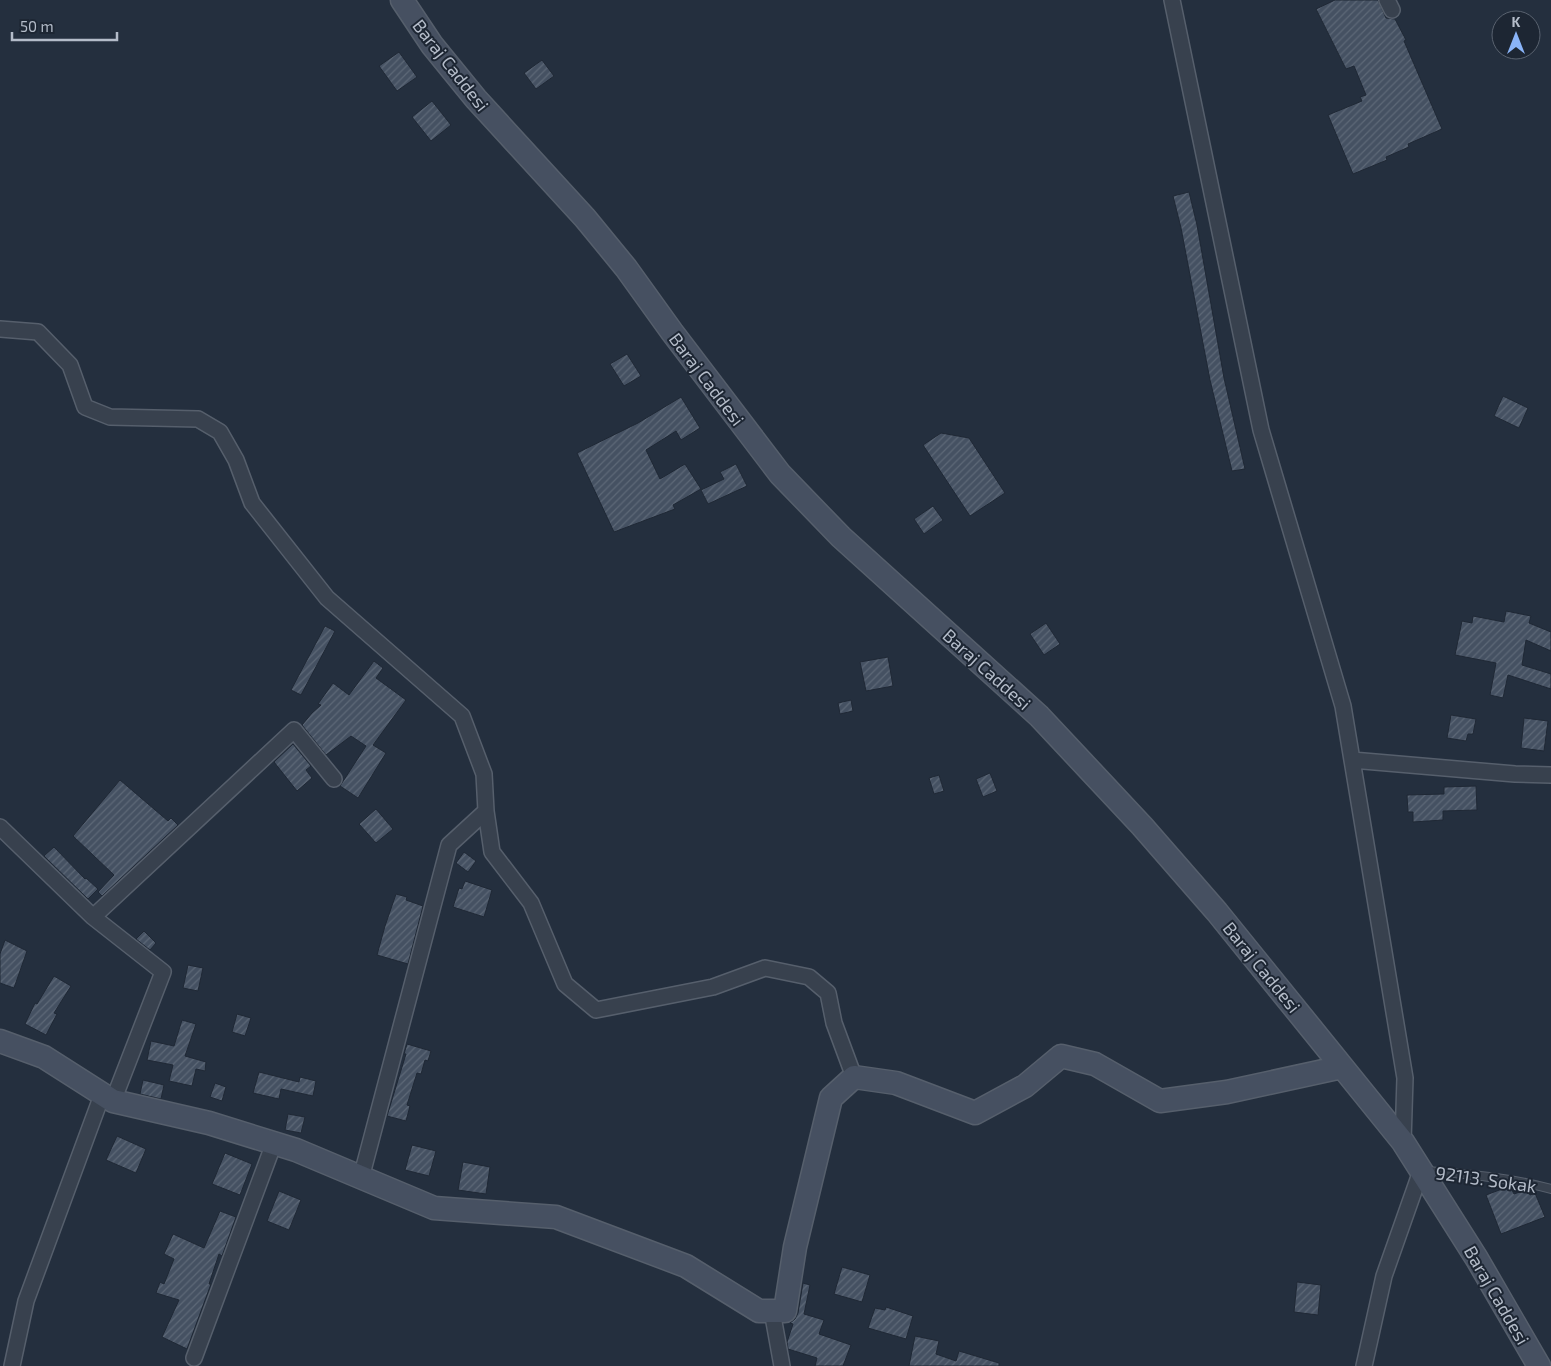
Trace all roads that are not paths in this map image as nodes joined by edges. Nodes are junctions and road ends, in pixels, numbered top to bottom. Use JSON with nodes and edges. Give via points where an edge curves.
{"nodes":[{"id":1,"x":402,"y":0,"type":"edge"},
{"id":2,"x":1172,"y":0,"type":"edge"},
{"id":3,"x":0,"y":330,"type":"edge"},
{"id":4,"x":1352,"y":760,"type":"junction"},
{"id":5,"x":1551,"y":775,"type":"edge"},
{"id":6,"x":334,"y":779,"type":"dead end"},
{"id":7,"x":486,"y":811,"type":"junction"},
{"id":8,"x":0,"y":827,"type":"edge"},
{"id":9,"x":93,"y":917,"type":"junction"},
{"id":10,"x":0,"y":1041,"type":"edge"},
{"id":11,"x":1342,"y":1067,"type":"junction"},
{"id":12,"x":854,"y":1077,"type":"junction"},
{"id":13,"x":108,"y":1098,"type":"junction"},
{"id":14,"x":1402,"y":1142,"type":"junction"},
{"id":15,"x":274,"y":1143,"type":"junction"},
{"id":16,"x":1421,"y":1171,"type":"junction"},
{"id":17,"x":361,"y":1178,"type":"junction"},
{"id":18,"x":1551,"y":1189,"type":"edge"},
{"id":19,"x":772,"y":1311,"type":"junction"},
{"id":20,"x":194,"y":1358,"type":"dead end"},
{"id":21,"x":783,"y":1365,"type":"edge"},
{"id":22,"x":12,"y":1366,"type":"edge"},
{"id":23,"x":1364,"y":1366,"type":"edge"},
{"id":24,"x":1539,"y":1366,"type":"edge"}],
"edges":[{"from":1,"to":11,"type":"main road","name":"Baraj Caddesi","via":[[432,45],[476,99],[585,218],[626,268],[780,474],[841,537],[1039,716],[1074,752],[1218,912]]},
{"from":2,"to":4,"type":"street","via":[[1261,430],[1343,706]]},
{"from":3,"to":7,"type":"street","via":[[38,332],[70,365],[85,407],[110,417],[198,419],[220,432],[236,460],[252,503],[327,598],[462,716],[484,774]]},
{"from":4,"to":5,"type":"street"},
{"from":4,"to":14,"type":"street","via":[[1405,1078]]},
{"from":6,"to":9,"type":"street","via":[[294,730]]},
{"from":7,"to":12,"type":"street","via":[[492,852],[531,903],[564,984],[596,1010],[713,987],[765,968],[809,977],[828,993],[834,1023]]},
{"from":7,"to":17,"type":"street","via":[[449,845]]},
{"from":8,"to":9,"type":"street"},
{"from":9,"to":13,"type":"street","via":[[163,972]]},
{"from":10,"to":13,"type":"main road","via":[[44,1057]]},
{"from":11,"to":12,"type":"main road","via":[[1227,1092],[1160,1102],[1095,1064],[1061,1056],[1025,1086],[975,1113],[896,1083]]},
{"from":11,"to":14,"type":"main road","name":"Baraj Caddesi"},
{"from":12,"to":19,"type":"main road","via":[[831,1098],[795,1247],[785,1311]]},
{"from":13,"to":15,"type":"main road"},
{"from":13,"to":22,"type":"street","via":[[26,1301]]},
{"from":14,"to":16,"type":"main road","name":"Baraj Caddesi"},
{"from":15,"to":17,"type":"main road"},
{"from":15,"to":20,"type":"street"},
{"from":16,"to":18,"type":"lane","name":"92113. Sokak","via":[[1500,1178]]},
{"from":16,"to":23,"type":"street","via":[[1384,1276]]},
{"from":16,"to":24,"type":"main road","name":"Baraj Caddesi"},
{"from":17,"to":19,"type":"main road","via":[[434,1208],[556,1217],[686,1266],[759,1311]]},
{"from":19,"to":21,"type":"street"}]}
